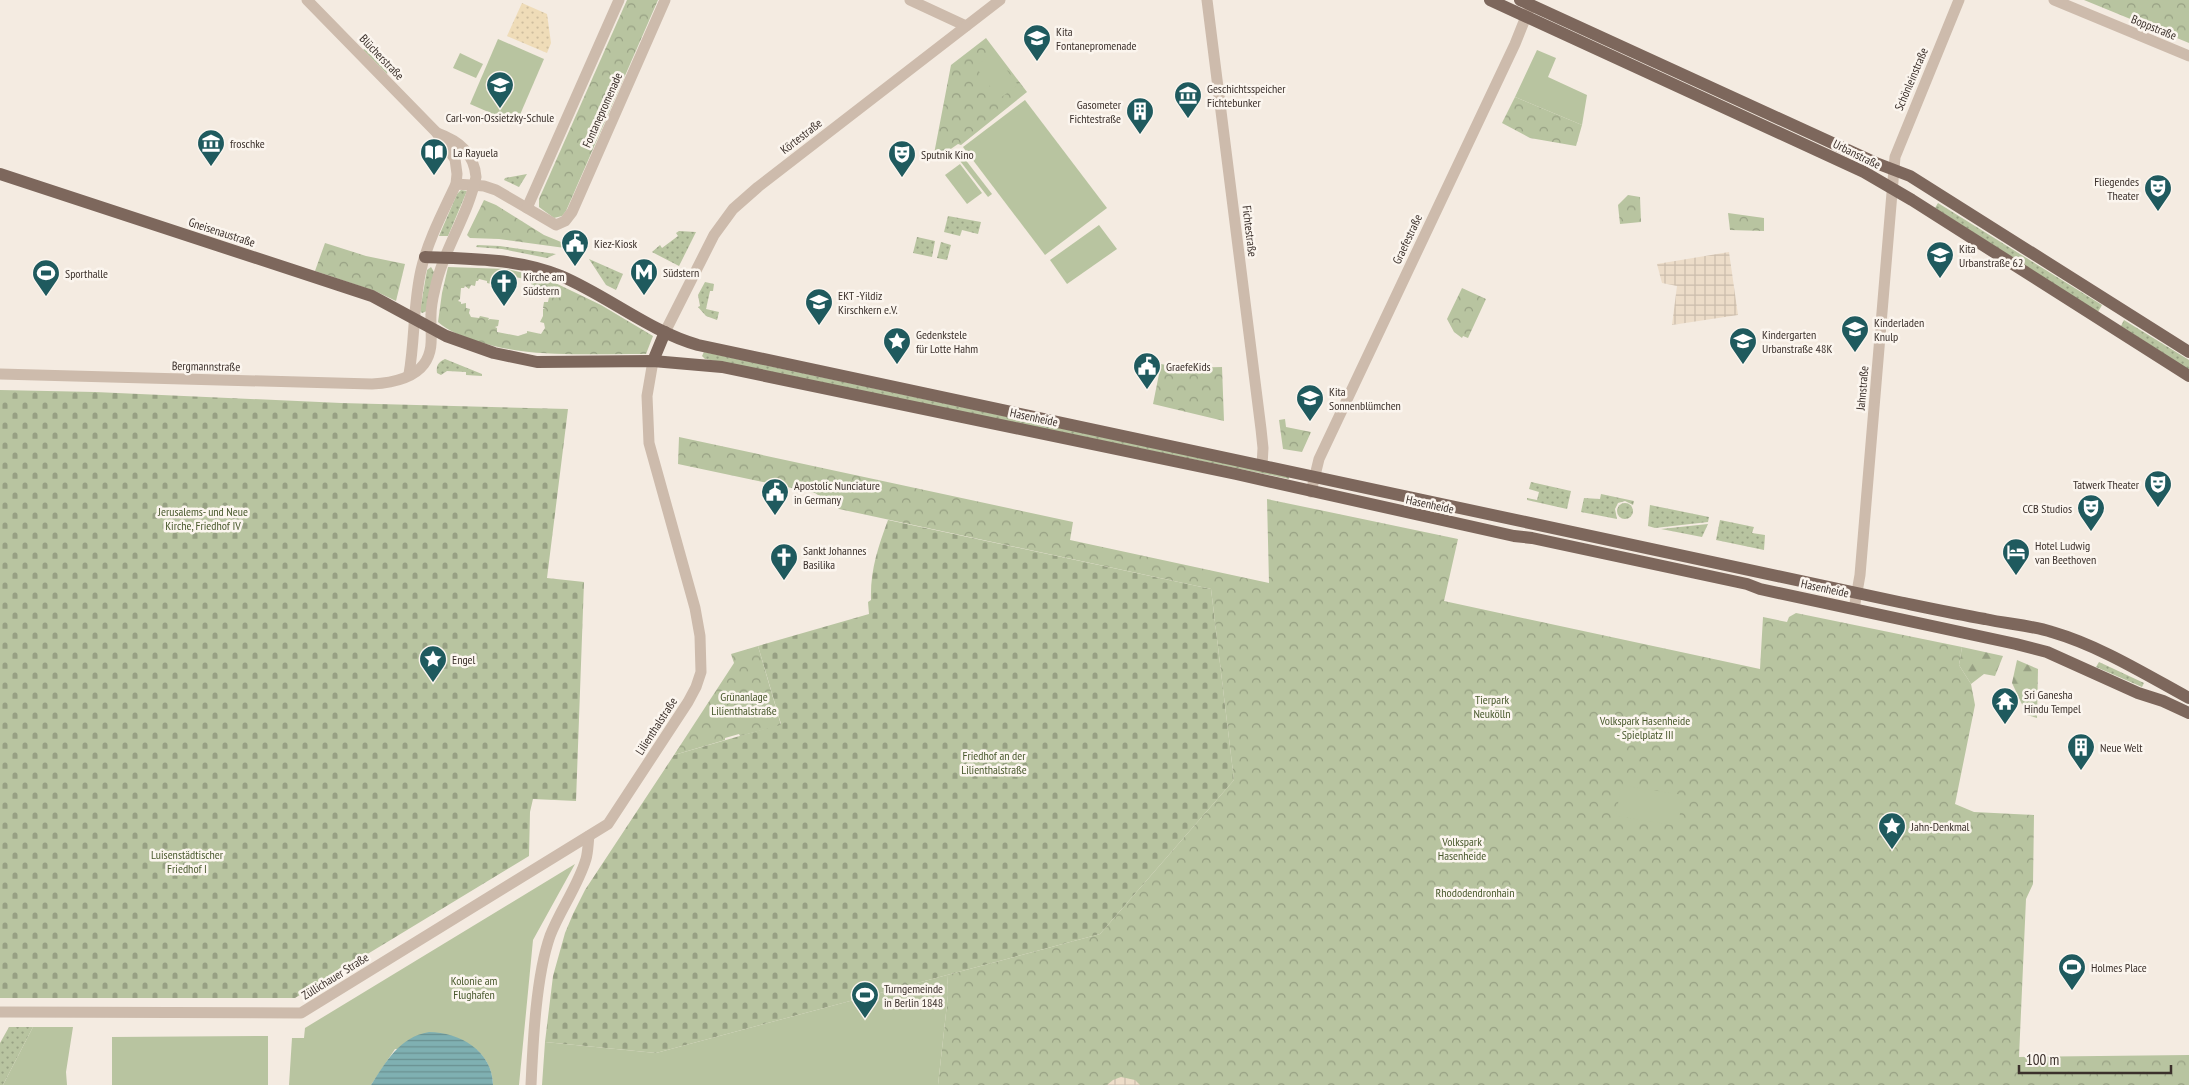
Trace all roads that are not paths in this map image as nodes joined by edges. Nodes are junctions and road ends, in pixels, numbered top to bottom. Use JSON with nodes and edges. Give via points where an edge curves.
{"nodes":[{"id":1,"x":307,"y":0,"type":"edge"},
{"id":2,"x":619,"y":0,"type":"edge"},
{"id":3,"x":665,"y":0,"type":"edge"},
{"id":4,"x":910,"y":0,"type":"edge"},
{"id":5,"x":1000,"y":0,"type":"edge"},
{"id":6,"x":1207,"y":0,"type":"edge"},
{"id":7,"x":1490,"y":0,"type":"edge"},
{"id":8,"x":1959,"y":0,"type":"edge"},
{"id":9,"x":2054,"y":0,"type":"edge"},
{"id":10,"x":1527,"y":5,"type":"edge"},
{"id":11,"x":966,"y":26,"type":"junction"},
{"id":12,"x":2189,"y":56,"type":"edge"},
{"id":13,"x":437,"y":133,"type":"junction"},
{"id":14,"x":1894,"y":170,"type":"junction"},
{"id":15,"x":0,"y":174,"type":"edge"},
{"id":16,"x":456,"y":184,"type":"junction"},
{"id":17,"x":475,"y":185,"type":"junction"},
{"id":18,"x":1892,"y":187,"type":"junction"},
{"id":19,"x":1936,"y":192,"type":"junction"},
{"id":20,"x":527,"y":208,"type":"junction"},
{"id":21,"x":1926,"y":209,"type":"junction"},
{"id":22,"x":425,"y":257,"type":"junction"},
{"id":23,"x":444,"y":258,"type":"junction"},
{"id":24,"x":2121,"y":309,"type":"junction"},
{"id":25,"x":414,"y":318,"type":"junction"},
{"id":26,"x":2111,"y":326,"type":"junction"},
{"id":27,"x":431,"y":328,"type":"junction"},
{"id":28,"x":665,"y":332,"type":"junction"},
{"id":29,"x":698,"y":345,"type":"junction"},
{"id":30,"x":2189,"y":352,"type":"edge"},
{"id":31,"x":653,"y":361,"type":"junction"},
{"id":32,"x":694,"y":363,"type":"junction"},
{"id":33,"x":0,"y":374,"type":"edge"},
{"id":34,"x":409,"y":374,"type":"junction"},
{"id":35,"x":2189,"y":376,"type":"edge"},
{"id":36,"x":1262,"y":466,"type":"junction"},
{"id":37,"x":1313,"y":476,"type":"junction"},
{"id":38,"x":1366,"y":488,"type":"junction"},
{"id":39,"x":1311,"y":492,"type":"junction"},
{"id":40,"x":1362,"y":504,"type":"junction"},
{"id":41,"x":1857,"y":593,"type":"junction"},
{"id":42,"x":1899,"y":602,"type":"junction"},
{"id":43,"x":1854,"y":609,"type":"junction"},
{"id":44,"x":1896,"y":617,"type":"junction"},
{"id":45,"x":2100,"y":651,"type":"junction"},
{"id":46,"x":2079,"y":666,"type":"junction"},
{"id":47,"x":2189,"y":698,"type":"edge"},
{"id":48,"x":2189,"y":713,"type":"edge"},
{"id":49,"x":589,"y":836,"type":"junction"},
{"id":50,"x":0,"y":1012,"type":"edge"},
{"id":51,"x":530,"y":1085,"type":"edge"}],
"edges":[{"from":1,"to":13,"type":"street","name":"Blücherstraße"},
{"from":2,"to":20,"type":"street"},
{"from":3,"to":20,"type":"street","name":"Fontanepromenade","via":[[572,212],[566,221],[556,225]]},
{"from":4,"to":11,"type":"street"},
{"from":5,"to":11,"type":"street","name":"Körtestraße"},
{"from":6,"to":36,"type":"street","name":"Fichtestraße","via":[[1260,420]]},
{"from":7,"to":10,"type":"main road","name":"Urbanstraße"},
{"from":8,"to":14,"type":"street","name":"Schönleinstraße","via":[[1897,150]]},
{"from":9,"to":12,"type":"street","name":"Boppstraße"},
{"from":10,"to":14,"type":"main road","name":"Urbanstraße"},
{"from":10,"to":18,"type":"main road","name":"Urbanstraße"},
{"from":10,"to":37,"type":"street","name":"Graefestraße","via":[[1515,44]]},
{"from":11,"to":28,"type":"street","name":"Körtestraße","via":[[733,209],[708,244]]},
{"from":13,"to":16,"type":"street","name":"Blücherstraße","via":[[455,159]]},
{"from":13,"to":17,"type":"street","name":"Blücherstraße","via":[[454,139],[468,153],[475,169]]},
{"from":14,"to":18,"type":"street","name":"Jahnstraße"},
{"from":14,"to":19,"type":"main road","name":"Urbanstraße"},
{"from":15,"to":25,"type":"main road","name":"Gneisenaustraße","via":[[372,296]]},
{"from":16,"to":17,"type":"street"},
{"from":16,"to":22,"type":"street"},
{"from":17,"to":20,"type":"street","via":[[496,190]]},
{"from":17,"to":23,"type":"street"},
{"from":18,"to":21,"type":"main road","name":"Urbanstraße"},
{"from":18,"to":41,"type":"street","name":"Jahnstraße"},
{"from":19,"to":21,"type":"main road"},
{"from":19,"to":24,"type":"main road","name":"Urbanstraße"},
{"from":21,"to":26,"type":"main road","name":"Urbanstraße"},
{"from":22,"to":23,"type":"main road"},
{"from":22,"to":25,"type":"street"},
{"from":23,"to":27,"type":"street","via":[[435,290]]},
{"from":23,"to":28,"type":"main road","via":[[499,260],[547,271]]},
{"from":24,"to":26,"type":"main road"},
{"from":24,"to":30,"type":"main road","name":"Urbanstraße"},
{"from":25,"to":27,"type":"main road","name":"Gneisenaustraße"},
{"from":25,"to":34,"type":"street"},
{"from":26,"to":35,"type":"main road","name":"Urbanstraße"},
{"from":27,"to":31,"type":"main road","via":[[479,349],[530,361]]},
{"from":27,"to":34,"type":"street","via":[[431,348],[426,362]]},
{"from":28,"to":29,"type":"main road","name":"Hasenheide"},
{"from":28,"to":31,"type":"main road"},
{"from":29,"to":32,"type":"main road"},
{"from":29,"to":36,"type":"main road","name":"Hasenheide"},
{"from":31,"to":32,"type":"main road","name":"Hasenheide"},
{"from":31,"to":49,"type":"street","name":"Lilienthalstraße","via":[[647,396],[649,443],[695,608],[701,672],[688,702],[608,824]]},
{"from":32,"to":39,"type":"main road","name":"Hasenheide","via":[[848,392]]},
{"from":33,"to":34,"type":"street","name":"Bergmannstraße","via":[[372,384],[395,382]]},
{"from":36,"to":37,"type":"main road","name":"Hasenheide"},
{"from":37,"to":38,"type":"main road","name":"Hasenheide"},
{"from":37,"to":39,"type":"street","name":"Graefestraße"},
{"from":38,"to":40,"type":"main road"},
{"from":38,"to":41,"type":"main road","name":"Hasenheide"},
{"from":39,"to":40,"type":"main road","name":"Hasenheide"},
{"from":40,"to":43,"type":"main road","name":"Hasenheide","via":[[1688,571]]},
{"from":41,"to":42,"type":"main road","name":"Hasenheide"},
{"from":41,"to":43,"type":"street","name":"Jahnstraße"},
{"from":42,"to":44,"type":"main road"},
{"from":42,"to":45,"type":"main road","name":"Hasenheide","via":[[2039,628]]},
{"from":43,"to":44,"type":"main road","name":"Hasenheide"},
{"from":44,"to":46,"type":"main road","name":"Hasenheide","via":[[2032,648]]},
{"from":45,"to":46,"type":"main road","via":[[2085,656]]},
{"from":45,"to":47,"type":"main road","name":"Hasenheide"},
{"from":46,"to":48,"type":"main road","name":"Hasenheide"},
{"from":49,"to":50,"type":"street","name":"Züllichauer Straße","via":[[300,1013]]},
{"from":49,"to":51,"type":"street","via":[[586,858],[547,948]]}]}
